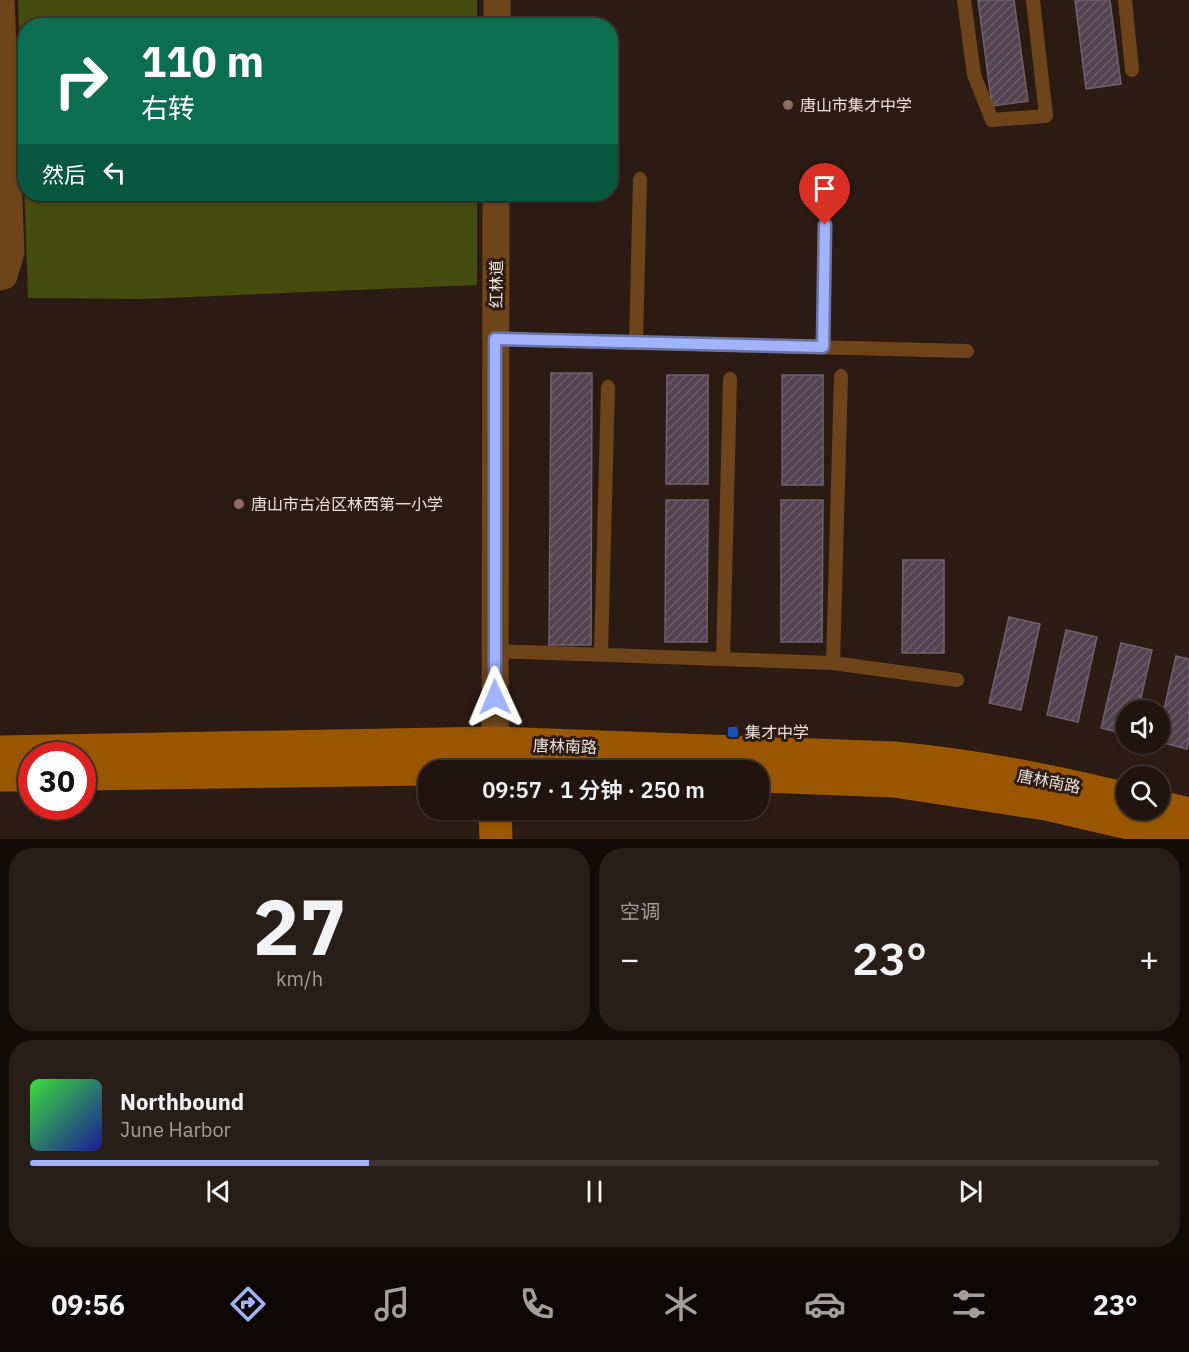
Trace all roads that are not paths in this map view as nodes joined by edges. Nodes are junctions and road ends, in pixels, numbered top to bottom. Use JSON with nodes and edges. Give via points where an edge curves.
{"nodes":[{"id":1,"x":1,"y":0,"type":"edge"},
{"id":2,"x":497,"y":0,"type":"edge"},
{"id":3,"x":964,"y":0,"type":"edge"},
{"id":4,"x":1033,"y":0,"type":"edge"},
{"id":5,"x":1125,"y":0,"type":"edge"},
{"id":6,"x":497,"y":18,"type":"edge"},
{"id":7,"x":1132,"y":70,"type":"dead end"},
{"id":8,"x":640,"y":179,"type":"dead end"},
{"id":9,"x":496,"y":201,"type":"edge"},
{"id":10,"x":825,"y":225,"type":"dead end"},
{"id":11,"x":0,"y":277,"type":"edge"},
{"id":12,"x":495,"y":339,"type":"junction"},
{"id":13,"x":636,"y":343,"type":"junction"},
{"id":14,"x":823,"y":347,"type":"junction"},
{"id":15,"x":967,"y":351,"type":"dead end"},
{"id":16,"x":841,"y":376,"type":"dead end"},
{"id":17,"x":730,"y":379,"type":"dead end"},
{"id":18,"x":608,"y":387,"type":"dead end"},
{"id":19,"x":494,"y":651,"type":"junction"},
{"id":20,"x":601,"y":654,"type":"junction"},
{"id":21,"x":723,"y":659,"type":"junction"},
{"id":22,"x":833,"y":663,"type":"junction"},
{"id":23,"x":957,"y":680,"type":"dead end"},
{"id":24,"x":0,"y":752,"type":"edge"},
{"id":25,"x":440,"y":760,"type":"edge"},
{"id":26,"x":495,"y":760,"type":"edge"},
{"id":27,"x":628,"y":760,"type":"edge"},
{"id":28,"x":418,"y":763,"type":"edge"},
{"id":29,"x":96,"y":774,"type":"edge"},
{"id":30,"x":18,"y":775,"type":"edge"},
{"id":31,"x":0,"y":776,"type":"edge"},
{"id":32,"x":769,"y":776,"type":"edge"},
{"id":33,"x":1116,"y":797,"type":"edge"},
{"id":34,"x":1170,"y":809,"type":"edge"},
{"id":35,"x":1189,"y":814,"type":"edge"},
{"id":36,"x":495,"y":820,"type":"edge"},
{"id":37,"x":1189,"y":837,"type":"edge"},
{"id":38,"x":496,"y":839,"type":"edge"}],
"edges":[{"from":1,"to":11,"type":"street","via":[[10,252],[4,276]]},
{"from":2,"to":6,"type":"street"},
{"from":3,"to":4,"type":"lane","via":[[974,75],[992,120],[1046,116]]},
{"from":5,"to":7,"type":"lane"},
{"from":8,"to":13,"type":"lane"},
{"from":9,"to":12,"type":"street","name":"红林道"},
{"from":10,"to":14,"type":"lane"},
{"from":12,"to":13,"type":"lane"},
{"from":12,"to":19,"type":"street","name":"红林道"},
{"from":13,"to":14,"type":"lane"},
{"from":14,"to":15,"type":"lane"},
{"from":16,"to":22,"type":"lane"},
{"from":17,"to":21,"type":"lane"},
{"from":18,"to":20,"type":"lane"},
{"from":19,"to":20,"type":"lane"},
{"from":19,"to":26,"type":"street","name":"红林道"},
{"from":20,"to":21,"type":"lane"},
{"from":21,"to":22,"type":"lane"},
{"from":22,"to":23,"type":"lane"},
{"from":24,"to":25,"type":"main road","name":"唐林南路"},
{"from":27,"to":33,"type":"main road","name":"唐林南路","via":[[894,758],[1056,782]]},
{"from":28,"to":29,"type":"main road","name":"唐林南路"},
{"from":30,"to":31,"type":"main road"},
{"from":32,"to":37,"type":"main road","name":"唐林南路","via":[[894,781],[1046,804]]},
{"from":34,"to":35,"type":"main road"},
{"from":36,"to":38,"type":"main road"}]}
